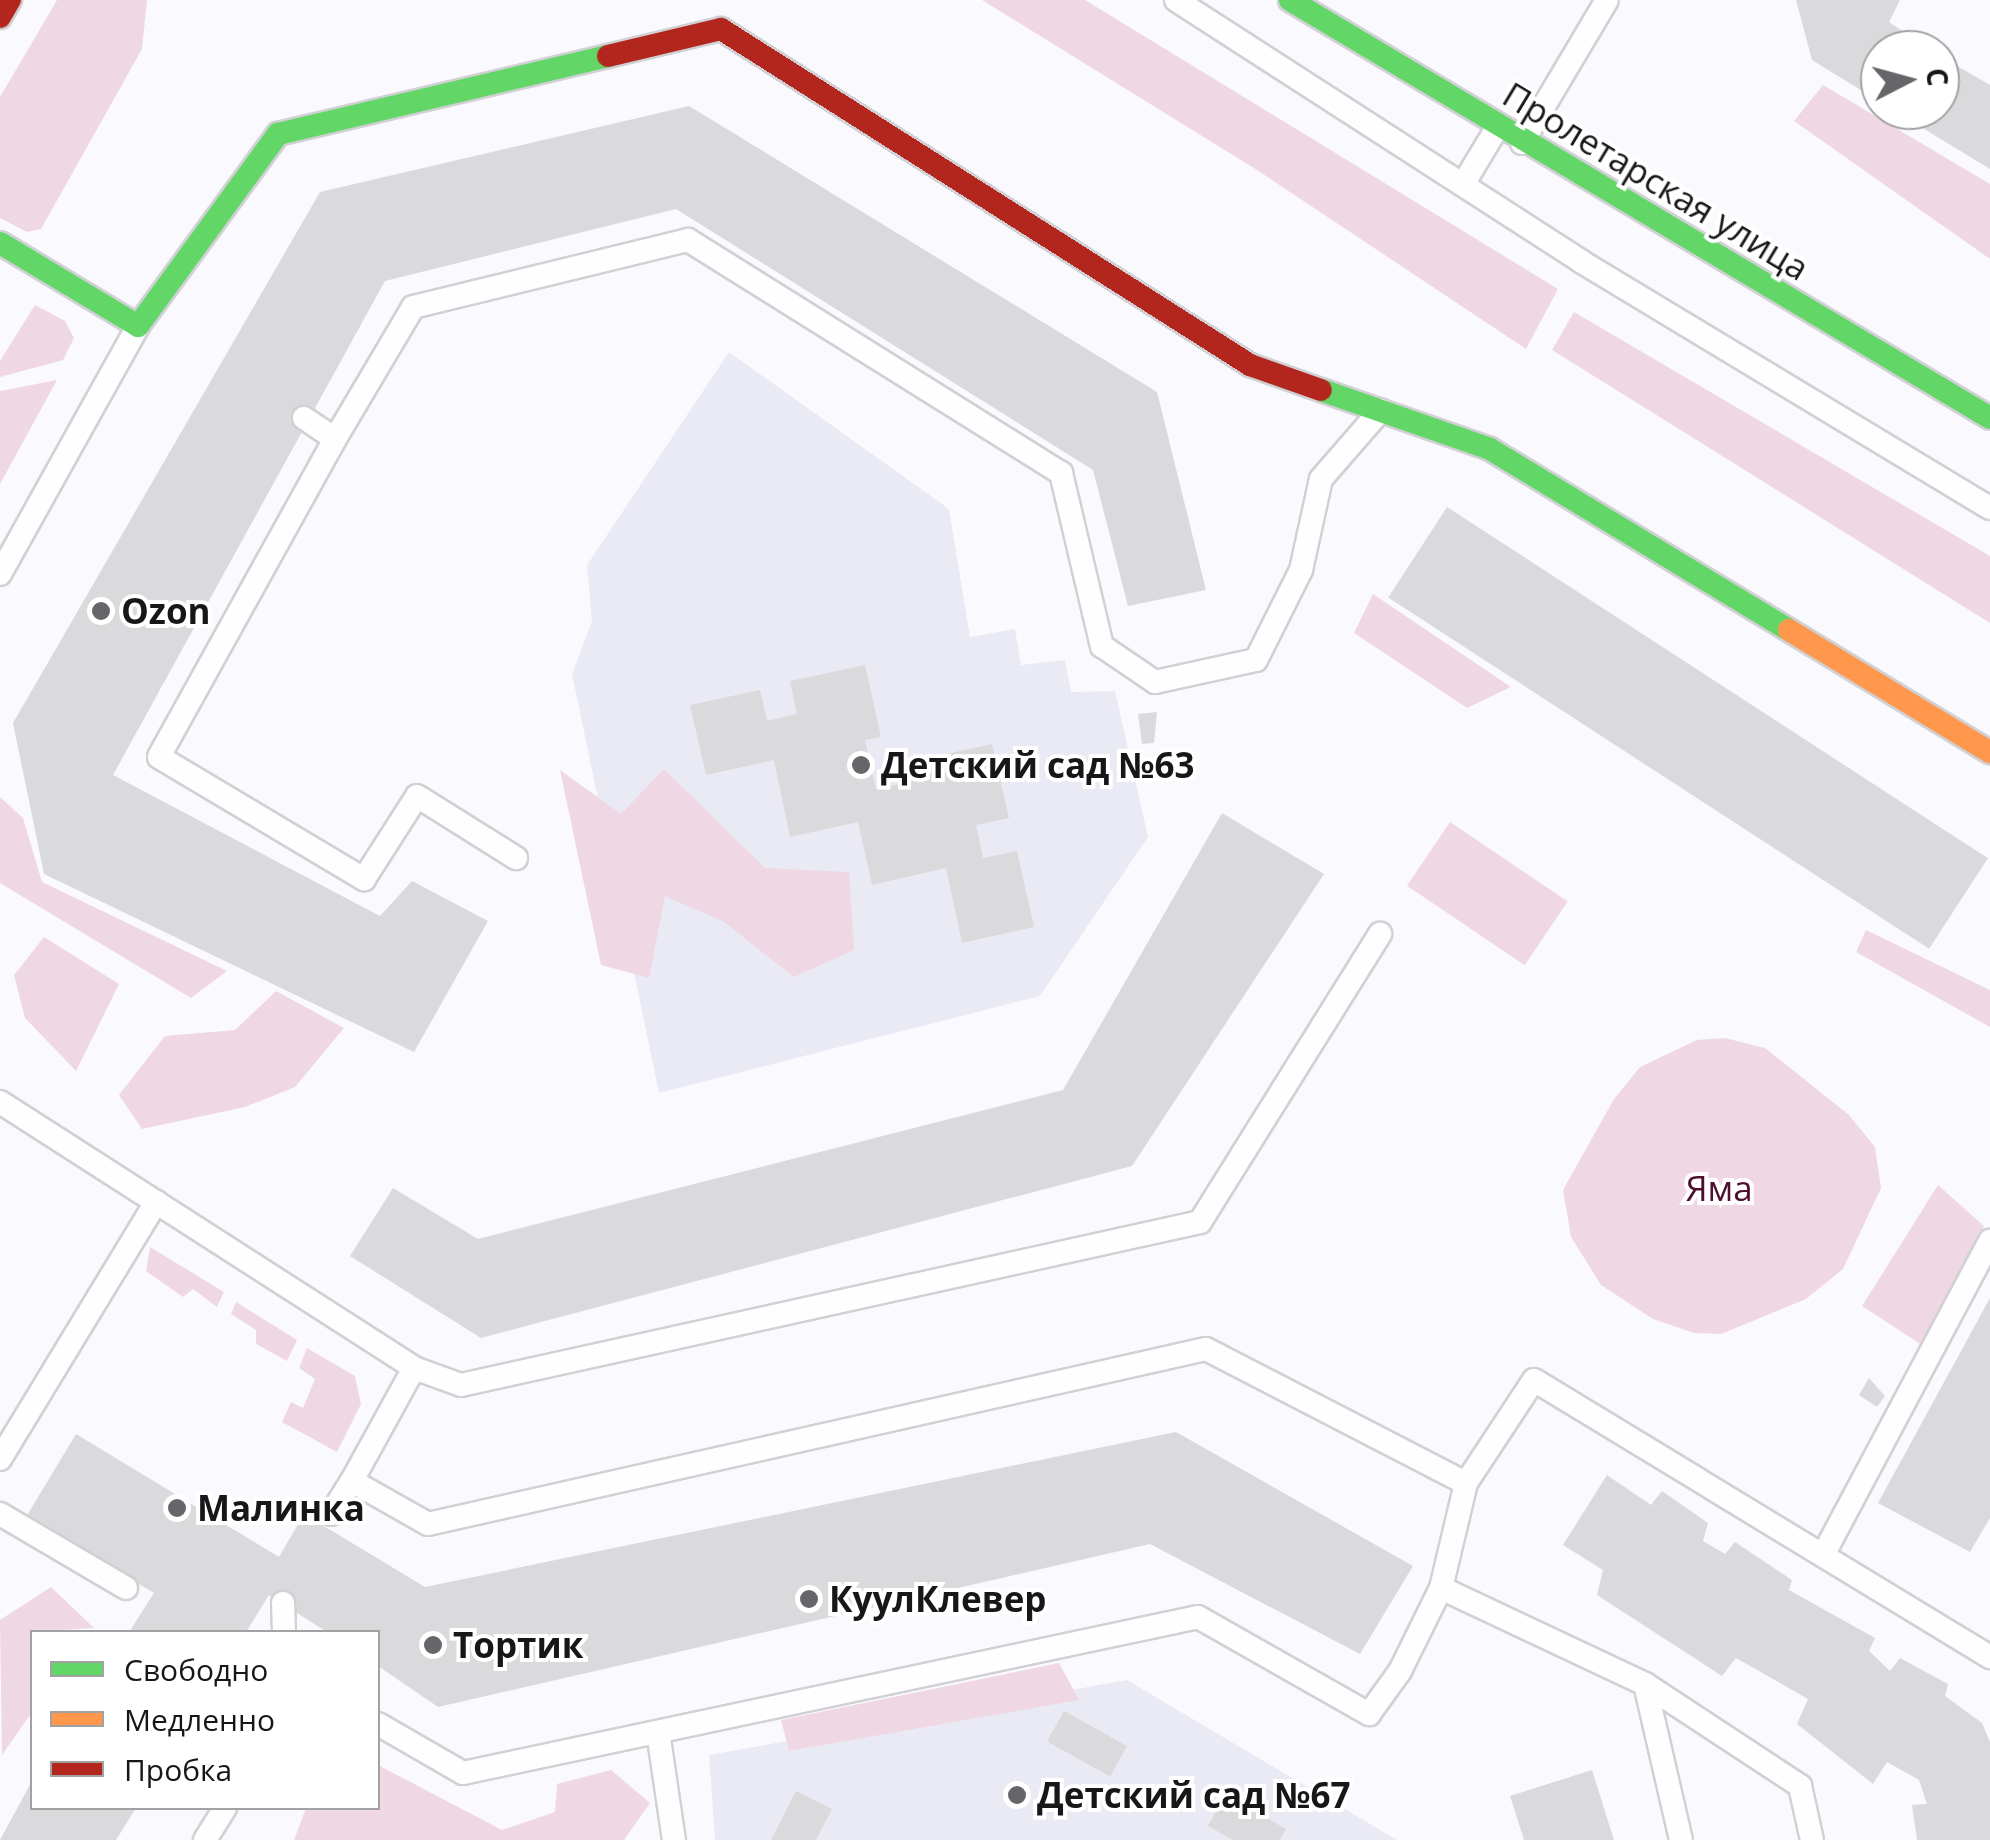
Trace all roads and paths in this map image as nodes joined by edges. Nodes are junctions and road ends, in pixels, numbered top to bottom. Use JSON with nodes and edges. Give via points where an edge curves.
{"nodes":[{"id":1,"x":10,"y":0,"type":"edge"},
{"id":2,"x":1176,"y":0,"type":"edge"},
{"id":3,"x":1290,"y":0,"type":"edge"},
{"id":4,"x":1607,"y":0,"type":"edge"},
{"id":5,"x":0,"y":17,"type":"edge"},
{"id":6,"x":1497,"y":128,"type":"junction"},
{"id":7,"x":1522,"y":143,"type":"junction"},
{"id":8,"x":1465,"y":180,"type":"junction"},
{"id":9,"x":0,"y":243,"type":"edge"},
{"id":10,"x":138,"y":326,"type":"junction"},
{"id":11,"x":1384,"y":408,"type":"junction"},
{"id":12,"x":304,"y":418,"type":"dead end"},
{"id":13,"x":1990,"y":418,"type":"edge"},
{"id":14,"x":335,"y":439,"type":"junction"},
{"id":15,"x":1990,"y":508,"type":"edge"},
{"id":16,"x":0,"y":574,"type":"edge"},
{"id":17,"x":1990,"y":752,"type":"edge"},
{"id":18,"x":516,"y":858,"type":"dead end"},
{"id":19,"x":1380,"y":934,"type":"dead end"},
{"id":20,"x":0,"y":1102,"type":"edge"},
{"id":21,"x":156,"y":1202,"type":"junction"},
{"id":22,"x":1990,"y":1241,"type":"edge"},
{"id":23,"x":414,"y":1368,"type":"junction"},
{"id":24,"x":0,"y":1459,"type":"edge"},
{"id":25,"x":352,"y":1481,"type":"junction"},
{"id":26,"x":1466,"y":1483,"type":"junction"},
{"id":27,"x":0,"y":1514,"type":"edge"},
{"id":28,"x":331,"y":1514,"type":"dead end"},
{"id":29,"x":1823,"y":1555,"type":"junction"},
{"id":30,"x":126,"y":1588,"type":"dead end"},
{"id":31,"x":1441,"y":1588,"type":"junction"},
{"id":32,"x":283,"y":1603,"type":"dead end"},
{"id":33,"x":284,"y":1630,"type":"edge"},
{"id":34,"x":1990,"y":1657,"type":"edge"},
{"id":35,"x":1646,"y":1684,"type":"junction"},
{"id":36,"x":380,"y":1725,"type":"edge"},
{"id":37,"x":658,"y":1732,"type":"junction"},
{"id":38,"x":223,"y":1810,"type":"edge"},
{"id":39,"x":205,"y":1840,"type":"edge"},
{"id":40,"x":674,"y":1840,"type":"edge"},
{"id":41,"x":1680,"y":1840,"type":"edge"},
{"id":42,"x":1812,"y":1840,"type":"edge"}],
"edges":[{"from":1,"to":5,"type":"street"},
{"from":2,"to":8,"type":"lane"},
{"from":3,"to":6,"type":"street","name":"Пролетарская улица"},
{"from":4,"to":7,"type":"lane"},
{"from":6,"to":7,"type":"street","name":"Пролетарская улица"},
{"from":6,"to":8,"type":"lane"},
{"from":7,"to":13,"type":"street","name":"Пролетарская улица"},
{"from":8,"to":15,"type":"lane","via":[[1582,262]]},
{"from":9,"to":10,"type":"street"},
{"from":10,"to":11,"type":"street","via":[[278,134],[721,28],[1250,365]]},
{"from":10,"to":16,"type":"lane"},
{"from":11,"to":14,"type":"lane","via":[[1321,480],[1301,570],[1256,660],[1155,682],[1102,646],[1061,472],[688,240],[413,307]]},
{"from":11,"to":17,"type":"street","via":[[1490,449]]},
{"from":12,"to":14,"type":"lane"},
{"from":14,"to":18,"type":"lane","via":[[159,757],[364,880],[417,796]]},
{"from":19,"to":23,"type":"lane","via":[[1200,1222],[461,1385]]},
{"from":20,"to":21,"type":"lane"},
{"from":21,"to":23,"type":"lane"},
{"from":21,"to":24,"type":"lane"},
{"from":22,"to":29,"type":"lane"},
{"from":23,"to":25,"type":"lane"},
{"from":25,"to":26,"type":"lane","via":[[428,1524],[470,1518],[1206,1348]]},
{"from":25,"to":28,"type":"lane"},
{"from":26,"to":29,"type":"lane","via":[[1534,1380]]},
{"from":26,"to":31,"type":"lane"},
{"from":27,"to":30,"type":"lane"},
{"from":29,"to":34,"type":"lane"},
{"from":31,"to":35,"type":"lane"},
{"from":31,"to":37,"type":"lane","via":[[1400,1671],[1369,1714],[1198,1617]]},
{"from":32,"to":33,"type":"lane"},
{"from":35,"to":41,"type":"lane"},
{"from":35,"to":42,"type":"lane","via":[[1800,1786]]},
{"from":36,"to":37,"type":"lane","via":[[463,1773]]},
{"from":37,"to":40,"type":"lane"},
{"from":38,"to":39,"type":"lane"}]}
